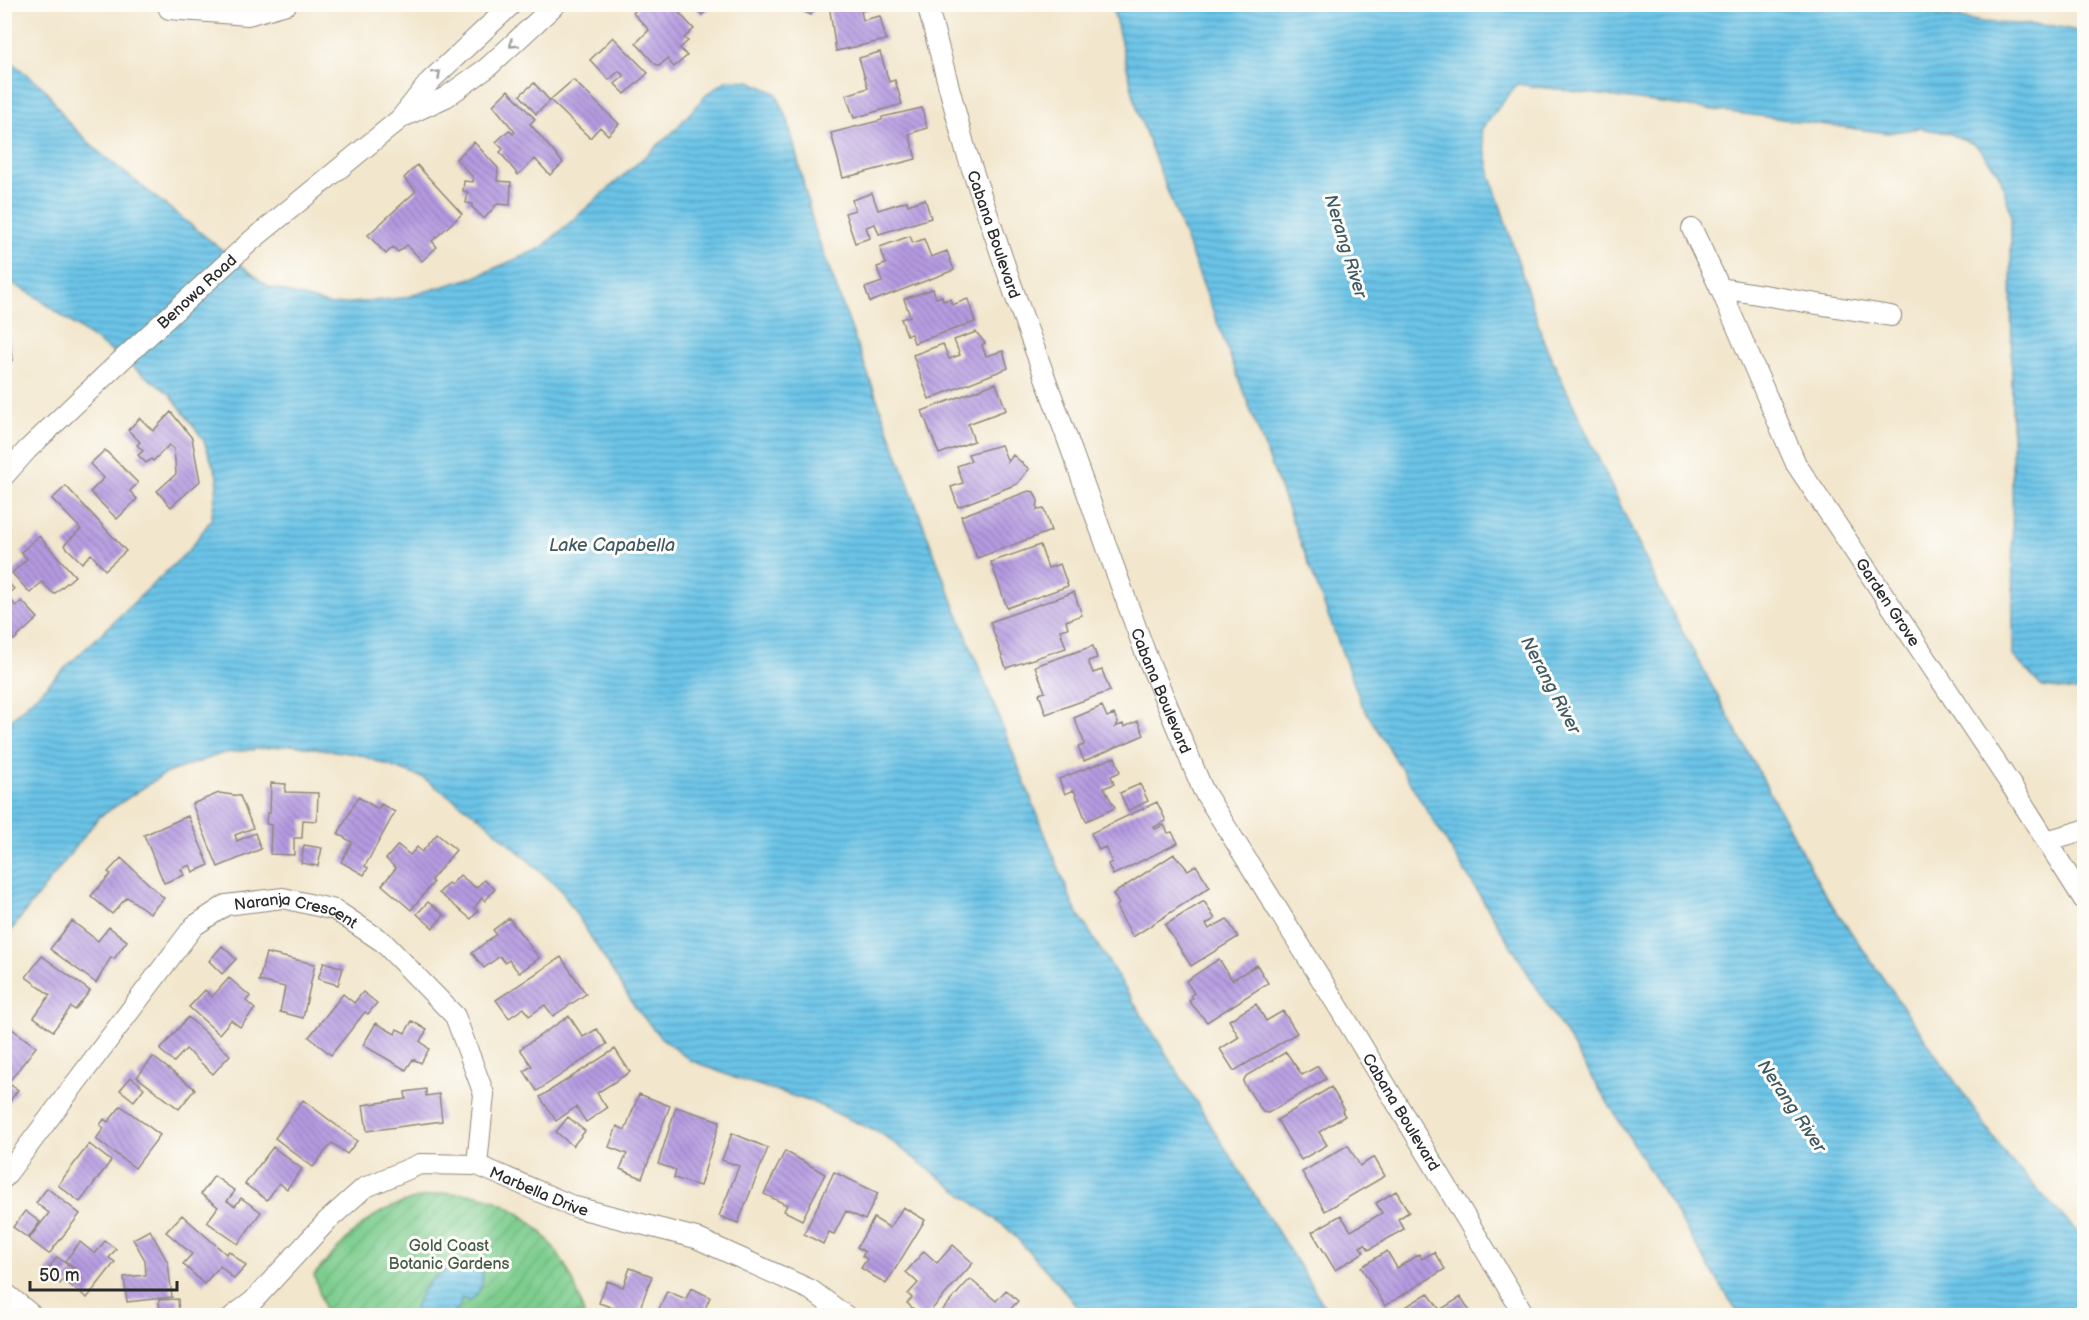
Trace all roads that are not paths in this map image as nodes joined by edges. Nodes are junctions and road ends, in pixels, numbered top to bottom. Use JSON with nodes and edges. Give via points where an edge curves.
{"nodes":[{"id":1,"x":287,"y":4,"type":"edge"},
{"id":2,"x":493,"y":4,"type":"edge"},
{"id":3,"x":512,"y":4,"type":"edge"},
{"id":4,"x":556,"y":4,"type":"edge"},
{"id":5,"x":927,"y":4,"type":"edge"},
{"id":6,"x":169,"y":7,"type":"edge"},
{"id":7,"x":483,"y":29,"type":"junction"},
{"id":8,"x":400,"y":119,"type":"junction"},
{"id":9,"x":1692,"y":229,"type":"dead end"},
{"id":10,"x":1720,"y":288,"type":"junction"},
{"id":11,"x":1891,"y":316,"type":"dead end"},
{"id":12,"x":4,"y":476,"type":"edge"},
{"id":13,"x":2085,"y":830,"type":"edge"},
{"id":14,"x":2046,"y":841,"type":"junction"},
{"id":15,"x":2085,"y":900,"type":"edge"},
{"id":16,"x":477,"y":1164,"type":"junction"},
{"id":17,"x":4,"y":1178,"type":"edge"},
{"id":18,"x":4,"y":1292,"type":"edge"},
{"id":19,"x":33,"y":1316,"type":"edge"},
{"id":20,"x":233,"y":1316,"type":"edge"},
{"id":21,"x":846,"y":1316,"type":"edge"},
{"id":22,"x":1525,"y":1316,"type":"edge"}],
"edges":[{"from":1,"to":6,"type":"street","via":[[248,15]]},
{"from":2,"to":7,"type":"street"},
{"from":3,"to":7,"type":"street","name":"Benowa Road"},
{"from":4,"to":8,"type":"street","name":"Benowa Road","one_way":true,"via":[[487,68],[446,97]]},
{"from":5,"to":22,"type":"street","name":"Cabana Boulevard","via":[[965,148],[1015,295],[1145,652],[1203,790]]},
{"from":8,"to":7,"type":"street","name":"Benowa Road","one_way":true,"via":[[430,81]]},
{"from":8,"to":12,"type":"street","name":"Benowa Road","via":[[252,240],[113,368]]},
{"from":9,"to":10,"type":"street","name":"Garden Grove"},
{"from":10,"to":11,"type":"street"},
{"from":10,"to":14,"type":"street","name":"Garden Grove","via":[[1796,464]]},
{"from":13,"to":14,"type":"street"},
{"from":14,"to":15,"type":"street","name":"Garden Grove"},
{"from":16,"to":17,"type":"street","name":"Naranja Crescent","via":[[484,1094],[455,1016],[383,942],[335,910],[283,898],[226,905],[194,926]]},
{"from":16,"to":20,"type":"street","name":"Marbella Drive","via":[[420,1164],[364,1188],[327,1221],[253,1301]]},
{"from":16,"to":21,"type":"street","name":"Marbella Drive","via":[[575,1207],[696,1238],[811,1290]]},
{"from":18,"to":19,"type":"street"}]}
